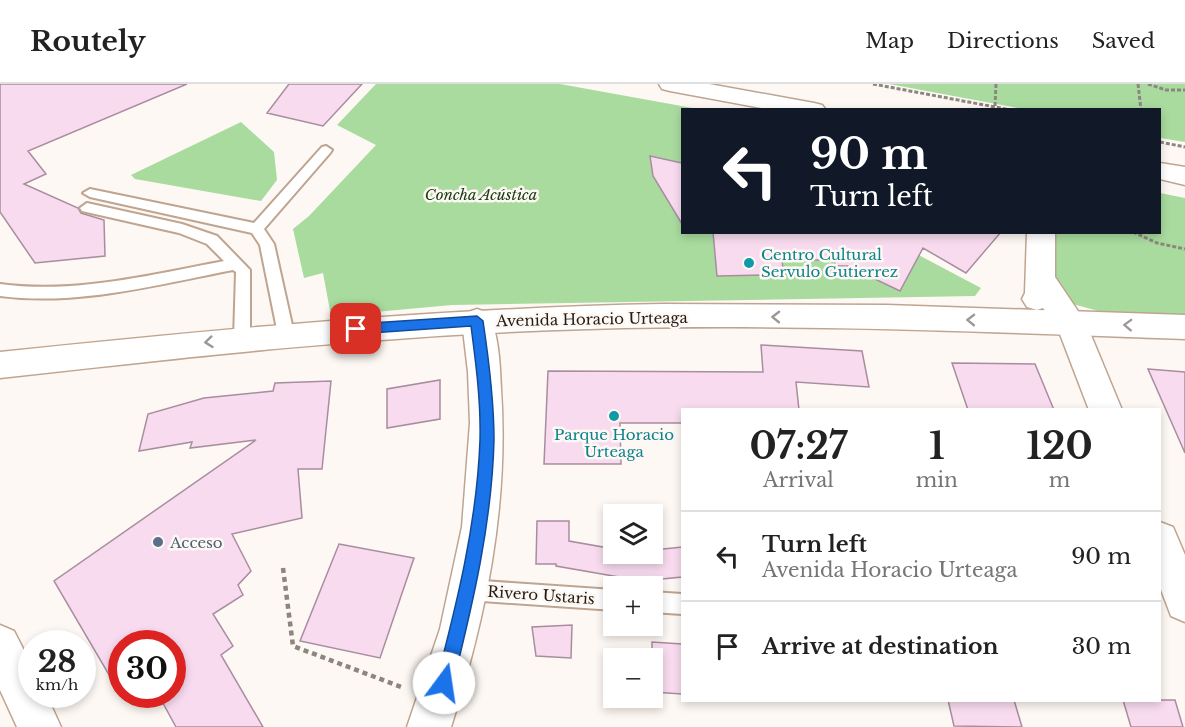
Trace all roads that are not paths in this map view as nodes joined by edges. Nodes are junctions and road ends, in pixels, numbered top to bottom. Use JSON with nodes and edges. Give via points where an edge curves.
{"nodes":[{"id":1,"x":670,"y":84,"type":"edge"},
{"id":2,"x":803,"y":108,"type":"edge"},
{"id":3,"x":326,"y":150,"type":"dead end"},
{"id":4,"x":1161,"y":171,"type":"edge"},
{"id":5,"x":1185,"y":176,"type":"edge"},
{"id":6,"x":90,"y":193,"type":"dead end"},
{"id":7,"x":87,"y":208,"type":"dead end"},
{"id":8,"x":257,"y":229,"type":"junction"},
{"id":9,"x":1041,"y":234,"type":"edge"},
{"id":10,"x":235,"y":264,"type":"junction"},
{"id":11,"x":1040,"y":278,"type":"junction"},
{"id":12,"x":0,"y":290,"type":"edge"},
{"id":13,"x":1016,"y":320,"type":"junction"},
{"id":14,"x":477,"y":321,"type":"junction"},
{"id":15,"x":1071,"y":323,"type":"junction"},
{"id":16,"x":1185,"y":327,"type":"edge"},
{"id":17,"x":286,"y":334,"type":"junction"},
{"id":18,"x":242,"y":339,"type":"junction"},
{"id":19,"x":0,"y":365,"type":"edge"},
{"id":20,"x":1105,"y":408,"type":"edge"},
{"id":21,"x":1161,"y":542,"type":"edge"},
{"id":22,"x":468,"y":590,"type":"junction"},
{"id":23,"x":603,"y":599,"type":"edge"},
{"id":24,"x":1185,"y":602,"type":"edge"},
{"id":25,"x":663,"y":603,"type":"edge"},
{"id":26,"x":681,"y":604,"type":"edge"},
{"id":27,"x":0,"y":645,"type":"edge"},
{"id":28,"x":434,"y":714,"type":"edge"},
{"id":29,"x":39,"y":727,"type":"edge"}],
"edges":[{"from":1,"to":2,"type":"street"},
{"from":3,"to":8,"type":"lane"},
{"from":4,"to":5,"type":"street"},
{"from":6,"to":8,"type":"lane"},
{"from":7,"to":10,"type":"lane","via":[[182,229],[212,240]]},
{"from":8,"to":17,"type":"lane","via":[[267,244]]},
{"from":9,"to":11,"type":"street"},
{"from":10,"to":12,"type":"lane","via":[[52,294]]},
{"from":10,"to":18,"type":"lane","via":[[243,270]]},
{"from":11,"to":13,"type":"street","via":[[1040,295],[1032,309]]},
{"from":11,"to":15,"type":"street"},
{"from":13,"to":14,"type":"street","name":"Avenida Horacio Urteaga","one_way":true,"via":[[657,317]]},
{"from":13,"to":15,"type":"street","name":"Avenida Horacio Urteaga"},
{"from":14,"to":17,"type":"street","name":"Avenida Horacio Urteaga"},
{"from":14,"to":22,"type":"street","via":[[486,389],[487,439]]},
{"from":16,"to":15,"type":"street","name":"Avenida Horacio Urteaga","one_way":true},
{"from":15,"to":20,"type":"street"},
{"from":17,"to":18,"type":"street","name":"Avenida Horacio Urteaga"},
{"from":18,"to":19,"type":"street","name":"Avenida Horacio Urteaga","one_way":true},
{"from":21,"to":24,"type":"street"},
{"from":22,"to":23,"type":"lane","name":"Rivero Ustaris"},
{"from":22,"to":28,"type":"street"},
{"from":25,"to":26,"type":"lane"},
{"from":27,"to":29,"type":"street"}]}
